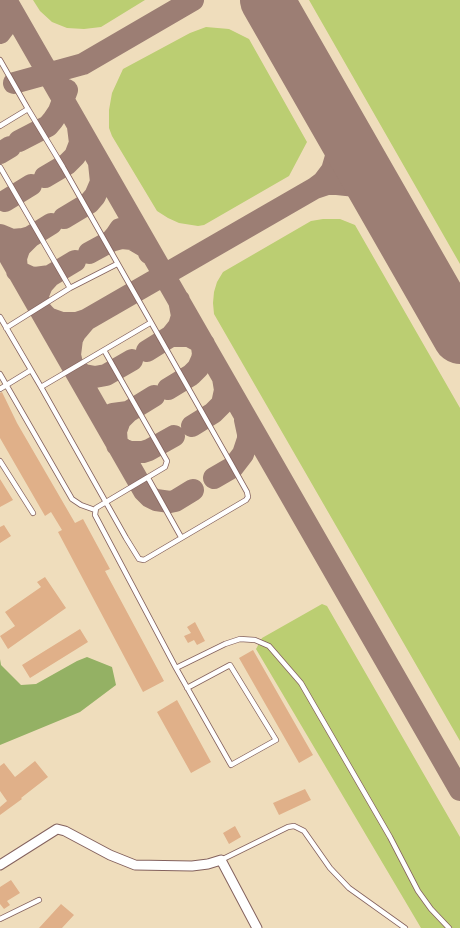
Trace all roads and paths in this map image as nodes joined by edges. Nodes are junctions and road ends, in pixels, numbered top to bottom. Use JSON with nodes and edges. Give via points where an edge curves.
{"nodes":[{"id":1,"x":0,"y":60,"type":"edge"},
{"id":2,"x":28,"y":109,"type":"junction"},
{"id":3,"x":0,"y":126,"type":"edge"},
{"id":4,"x":0,"y":167,"type":"edge"},
{"id":5,"x":117,"y":264,"type":"junction"},
{"id":6,"x":70,"y":288,"type":"junction"},
{"id":7,"x":0,"y":317,"type":"edge"},
{"id":8,"x":150,"y":323,"type":"junction"},
{"id":9,"x":6,"y":328,"type":"junction"},
{"id":10,"x":104,"y":350,"type":"junction"},
{"id":11,"x":31,"y":370,"type":"junction"},
{"id":12,"x":0,"y":374,"type":"edge"},
{"id":13,"x":6,"y":386,"type":"junction"},
{"id":14,"x":41,"y":387,"type":"junction"},
{"id":15,"x":0,"y":389,"type":"edge"},
{"id":16,"x":0,"y":460,"type":"edge"},
{"id":17,"x":148,"y":478,"type":"junction"},
{"id":18,"x":105,"y":502,"type":"junction"},
{"id":19,"x":95,"y":510,"type":"junction"},
{"id":20,"x":33,"y":513,"type":"dead end"},
{"id":21,"x":181,"y":537,"type":"junction"},
{"id":22,"x":176,"y":668,"type":"junction"},
{"id":23,"x":187,"y":688,"type":"junction"},
{"id":24,"x":221,"y":860,"type":"junction"},
{"id":25,"x":0,"y":865,"type":"edge"},
{"id":26,"x":40,"y":900,"type":"dead end"},
{"id":27,"x":0,"y":919,"type":"edge"},
{"id":28,"x":257,"y":928,"type":"edge"},
{"id":29,"x":405,"y":928,"type":"edge"},
{"id":30,"x":449,"y":928,"type":"edge"}],
"edges":[{"from":1,"to":2,"type":"lane"},
{"from":2,"to":3,"type":"lane"},
{"from":2,"to":5,"type":"lane"},
{"from":4,"to":6,"type":"lane"},
{"from":5,"to":6,"type":"lane"},
{"from":5,"to":8,"type":"lane"},
{"from":6,"to":9,"type":"lane"},
{"from":7,"to":9,"type":"lane"},
{"from":8,"to":10,"type":"lane"},
{"from":8,"to":21,"type":"lane","via":[[248,495],[246,500]]},
{"from":9,"to":11,"type":"lane"},
{"from":10,"to":14,"type":"lane"},
{"from":10,"to":17,"type":"lane","via":[[166,458],[165,467]]},
{"from":11,"to":13,"type":"lane"},
{"from":11,"to":14,"type":"lane"},
{"from":12,"to":13,"type":"lane"},
{"from":13,"to":15,"type":"lane"},
{"from":13,"to":19,"type":"lane","via":[[72,499]]},
{"from":14,"to":18,"type":"lane"},
{"from":16,"to":20,"type":"lane"},
{"from":17,"to":18,"type":"lane"},
{"from":17,"to":21,"type":"lane"},
{"from":18,"to":19,"type":"lane"},
{"from":18,"to":21,"type":"lane","via":[[139,559],[144,560]]},
{"from":19,"to":22,"type":"lane","via":[[95,515]]},
{"from":22,"to":23,"type":"lane"},
{"from":22,"to":30,"type":"lane","via":[[240,639],[255,640],[269,646],[301,683],[390,837],[418,891],[431,910]]},
{"from":23,"to":23,"type":"lane","via":[[231,765],[276,740],[230,665]]},
{"from":24,"to":25,"type":"street","via":[[192,866],[135,865],[58,829]]},
{"from":24,"to":28,"type":"street"},
{"from":24,"to":29,"type":"lane","via":[[294,826],[304,831],[330,868],[349,888]]},
{"from":26,"to":27,"type":"lane"}]}
